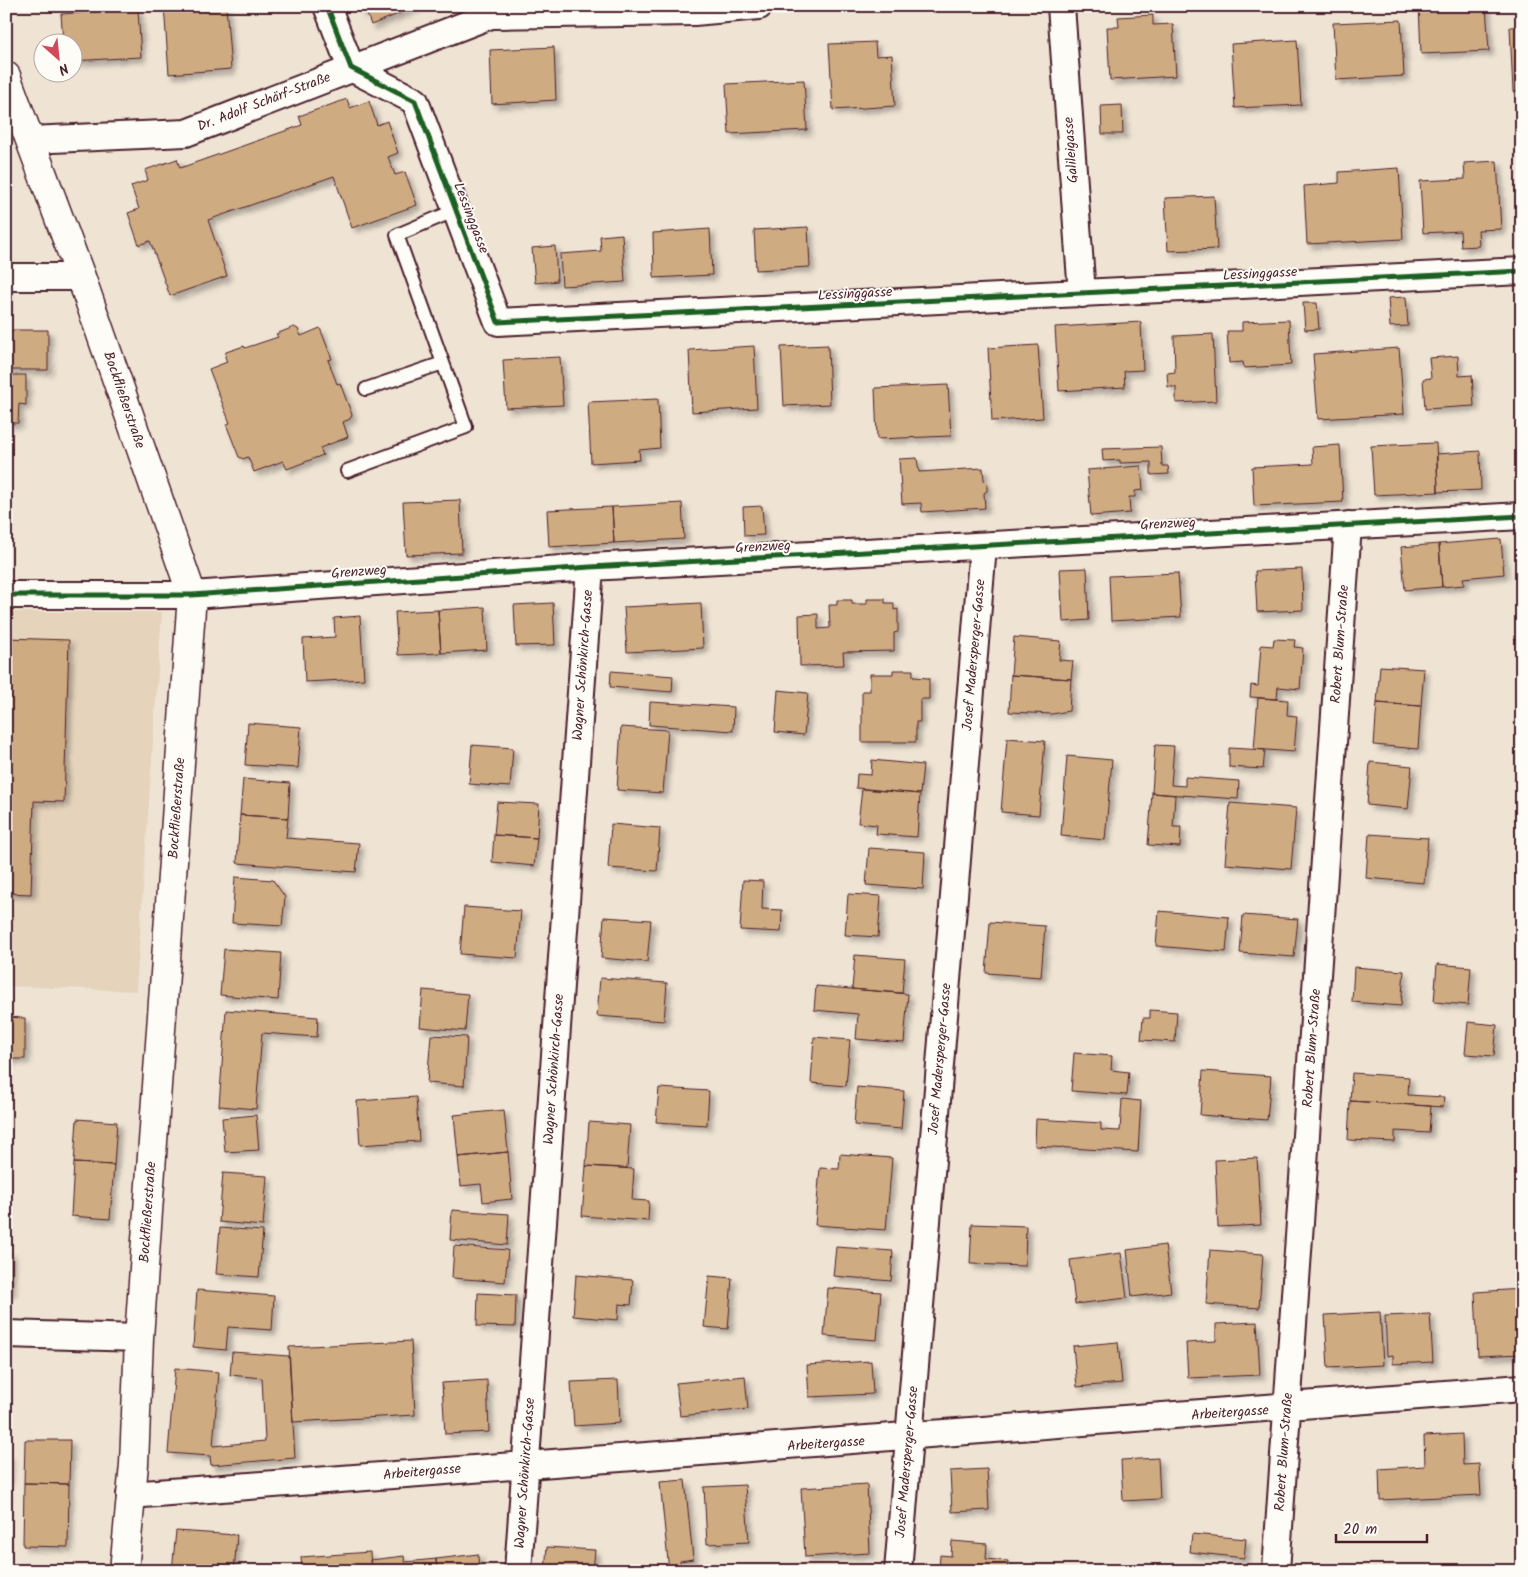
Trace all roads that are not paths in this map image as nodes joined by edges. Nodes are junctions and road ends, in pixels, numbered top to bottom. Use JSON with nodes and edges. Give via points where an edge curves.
{"nodes":[{"id":1,"x":327,"y":6,"type":"edge"},
{"id":2,"x":759,"y":6,"type":"edge"},
{"id":3,"x":1061,"y":6,"type":"edge"},
{"id":4,"x":351,"y":68,"type":"junction"},
{"id":5,"x":6,"y":76,"type":"edge"},
{"id":6,"x":30,"y":140,"type":"junction"},
{"id":7,"x":456,"y":210,"type":"junction"},
{"id":8,"x":1522,"y":271,"type":"edge"},
{"id":9,"x":6,"y":277,"type":"edge"},
{"id":10,"x":81,"y":277,"type":"junction"},
{"id":11,"x":1082,"y":294,"type":"junction"},
{"id":12,"x":443,"y":363,"type":"junction"},
{"id":13,"x":366,"y":389,"type":"dead end"},
{"id":14,"x":348,"y":471,"type":"dead end"},
{"id":15,"x":1522,"y":516,"type":"edge"},
{"id":16,"x":1348,"y":525,"type":"junction"},
{"id":17,"x":983,"y":546,"type":"junction"},
{"id":18,"x":590,"y":567,"type":"junction"},
{"id":19,"x":6,"y":595,"type":"edge"},
{"id":20,"x":192,"y":595,"type":"junction"},
{"id":21,"x":6,"y":1334,"type":"edge"},
{"id":22,"x":139,"y":1338,"type":"junction"},
{"id":23,"x":1522,"y":1388,"type":"edge"},
{"id":24,"x":1287,"y":1408,"type":"junction"},
{"id":25,"x":909,"y":1438,"type":"junction"},
{"id":26,"x":526,"y":1464,"type":"junction"},
{"id":27,"x":130,"y":1495,"type":"junction"},
{"id":28,"x":124,"y":1571,"type":"edge"},
{"id":29,"x":518,"y":1571,"type":"edge"},
{"id":30,"x":898,"y":1571,"type":"edge"},
{"id":31,"x":1276,"y":1571,"type":"edge"}],
"edges":[{"from":1,"to":4,"type":"street"},
{"from":2,"to":4,"type":"street","name":"Dr. Adolf Schärf-Straße","via":[[694,12],[491,15]]},
{"from":3,"to":11,"type":"street","name":"Galileigasse"},
{"from":4,"to":6,"type":"street","name":"Dr. Adolf Schärf-Straße","via":[[186,132]]},
{"from":4,"to":7,"type":"street","name":"Lessinggasse","via":[[415,101]]},
{"from":5,"to":6,"type":"main road","name":"Bockfließerstraße"},
{"from":6,"to":10,"type":"main road","name":"Bockfließerstraße"},
{"from":7,"to":11,"type":"street","name":"Lessinggasse","via":[[498,322]]},
{"from":7,"to":12,"type":"lane","via":[[398,235]]},
{"from":8,"to":11,"type":"street","name":"Lessinggasse"},
{"from":9,"to":10,"type":"street"},
{"from":10,"to":20,"type":"main road","name":"Bockfließerstraße"},
{"from":12,"to":13,"type":"lane"},
{"from":12,"to":14,"type":"lane","via":[[466,427]]},
{"from":15,"to":16,"type":"street","name":"Grenzweg"},
{"from":16,"to":17,"type":"street","name":"Grenzweg"},
{"from":16,"to":24,"type":"street","name":"Robert Blum-Straße"},
{"from":17,"to":18,"type":"street","name":"Grenzweg"},
{"from":17,"to":25,"type":"street","name":"Josef Madersperger-Gasse"},
{"from":18,"to":20,"type":"street","name":"Grenzweg"},
{"from":18,"to":26,"type":"street","name":"Wagner Schönkirch-Gasse"},
{"from":19,"to":20,"type":"street","name":"Grenzweg"},
{"from":20,"to":22,"type":"main road","name":"Bockfließerstraße"},
{"from":21,"to":22,"type":"street"},
{"from":22,"to":27,"type":"main road","name":"Bockfließerstraße","via":[[135,1455]]},
{"from":23,"to":24,"type":"street","name":"Arbeitergasse"},
{"from":24,"to":25,"type":"street","name":"Arbeitergasse"},
{"from":24,"to":31,"type":"street","name":"Robert Blum-Straße"},
{"from":25,"to":26,"type":"street","name":"Arbeitergasse"},
{"from":25,"to":30,"type":"street","name":"Josef Madersperger-Gasse"},
{"from":26,"to":27,"type":"street","name":"Arbeitergasse"},
{"from":26,"to":29,"type":"street","name":"Wagner Schönkirch-Gasse"},
{"from":27,"to":28,"type":"main road","name":"Bockfließerstraße"}]}
